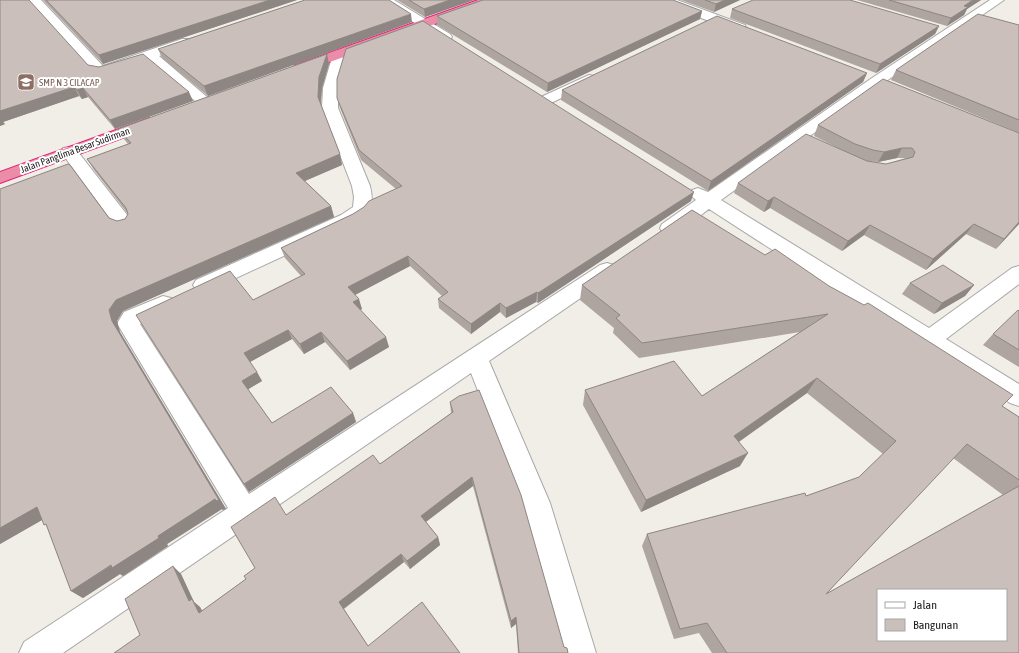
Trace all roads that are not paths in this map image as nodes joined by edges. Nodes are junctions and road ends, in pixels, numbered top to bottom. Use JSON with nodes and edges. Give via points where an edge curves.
{"nodes":[{"id":1,"x":34,"y":0,"type":"edge"},
{"id":2,"x":386,"y":0,"type":"edge"},
{"id":3,"x":489,"y":0,"type":"edge"},
{"id":4,"x":666,"y":0,"type":"edge"},
{"id":5,"x":998,"y":0,"type":"edge"},
{"id":6,"x":734,"y":9,"type":"edge"},
{"id":7,"x":714,"y":19,"type":"junction"},
{"id":8,"x":423,"y":23,"type":"junction"},
{"id":9,"x":700,"y":25,"type":"edge"},
{"id":10,"x":934,"y":28,"type":"edge"},
{"id":11,"x":751,"y":33,"type":"edge"},
{"id":12,"x":948,"y":33,"type":"junction"},
{"id":13,"x":198,"y":39,"type":"edge"},
{"id":14,"x":462,"y":47,"type":"edge"},
{"id":15,"x":340,"y":54,"type":"junction"},
{"id":16,"x":149,"y":55,"type":"junction"},
{"id":17,"x":288,"y":73,"type":"edge"},
{"id":18,"x":602,"y":73,"type":"edge"},
{"id":19,"x":862,"y":75,"type":"edge"},
{"id":20,"x":877,"y":81,"type":"junction"},
{"id":21,"x":891,"y":87,"type":"edge"},
{"id":22,"x":221,"y":97,"type":"edge"},
{"id":23,"x":206,"y":103,"type":"junction"},
{"id":24,"x":192,"y":108,"type":"edge"},
{"id":25,"x":566,"y":112,"type":"edge"},
{"id":26,"x":163,"y":118,"type":"edge"},
{"id":27,"x":69,"y":152,"type":"junction"},
{"id":28,"x":0,"y":178,"type":"edge"},
{"id":29,"x":682,"y":184,"type":"edge"},
{"id":30,"x":709,"y":201,"type":"junction"},
{"id":31,"x":124,"y":224,"type":"edge"},
{"id":32,"x":651,"y":240,"type":"edge"},
{"id":33,"x":625,"y":258,"type":"edge"},
{"id":34,"x":1019,"y":273,"type":"edge"},
{"id":35,"x":929,"y":340,"type":"junction"},
{"id":36,"x":476,"y":358,"type":"junction"},
{"id":37,"x":1019,"y":396,"type":"edge"},
{"id":38,"x":245,"y":512,"type":"junction"},
{"id":39,"x":35,"y":653,"type":"edge"},
{"id":40,"x":580,"y":653,"type":"edge"}],
"edges":[{"from":1,"to":16,"type":"street","via":[[99,70],[103,71]]},
{"from":2,"to":8,"type":"street"},
{"from":3,"to":8,"type":"highway"},
{"from":4,"to":7,"type":"street"},
{"from":5,"to":12,"type":"street","via":[[979,19]]},
{"from":6,"to":7,"type":"street"},
{"from":7,"to":9,"type":"street"},
{"from":7,"to":11,"type":"street"},
{"from":8,"to":14,"type":"street"},
{"from":8,"to":15,"type":"highway"},
{"from":10,"to":12,"type":"street"},
{"from":12,"to":20,"type":"street"},
{"from":13,"to":16,"type":"street"},
{"from":15,"to":17,"type":"highway"},
{"from":15,"to":38,"type":"street","via":[[330,106],[362,186],[362,209],[348,219],[132,318],[129,322]]},
{"from":16,"to":23,"type":"street"},
{"from":18,"to":25,"type":"street","via":[[539,96]]},
{"from":19,"to":20,"type":"street"},
{"from":20,"to":21,"type":"street"},
{"from":20,"to":30,"type":"street"},
{"from":22,"to":23,"type":"highway"},
{"from":23,"to":24,"type":"highway"},
{"from":26,"to":27,"type":"highway","name":"Jalan Panglima Besar Sudirman"},
{"from":27,"to":28,"type":"highway","name":"Jalan Panglima Besar Sudirman"},
{"from":27,"to":31,"type":"street"},
{"from":29,"to":30,"type":"street"},
{"from":30,"to":32,"type":"street"},
{"from":30,"to":35,"type":"street"},
{"from":33,"to":36,"type":"street"},
{"from":34,"to":35,"type":"street"},
{"from":35,"to":37,"type":"street"},
{"from":36,"to":38,"type":"street"},
{"from":36,"to":40,"type":"street","via":[[536,503]]},
{"from":38,"to":39,"type":"street"}]}
